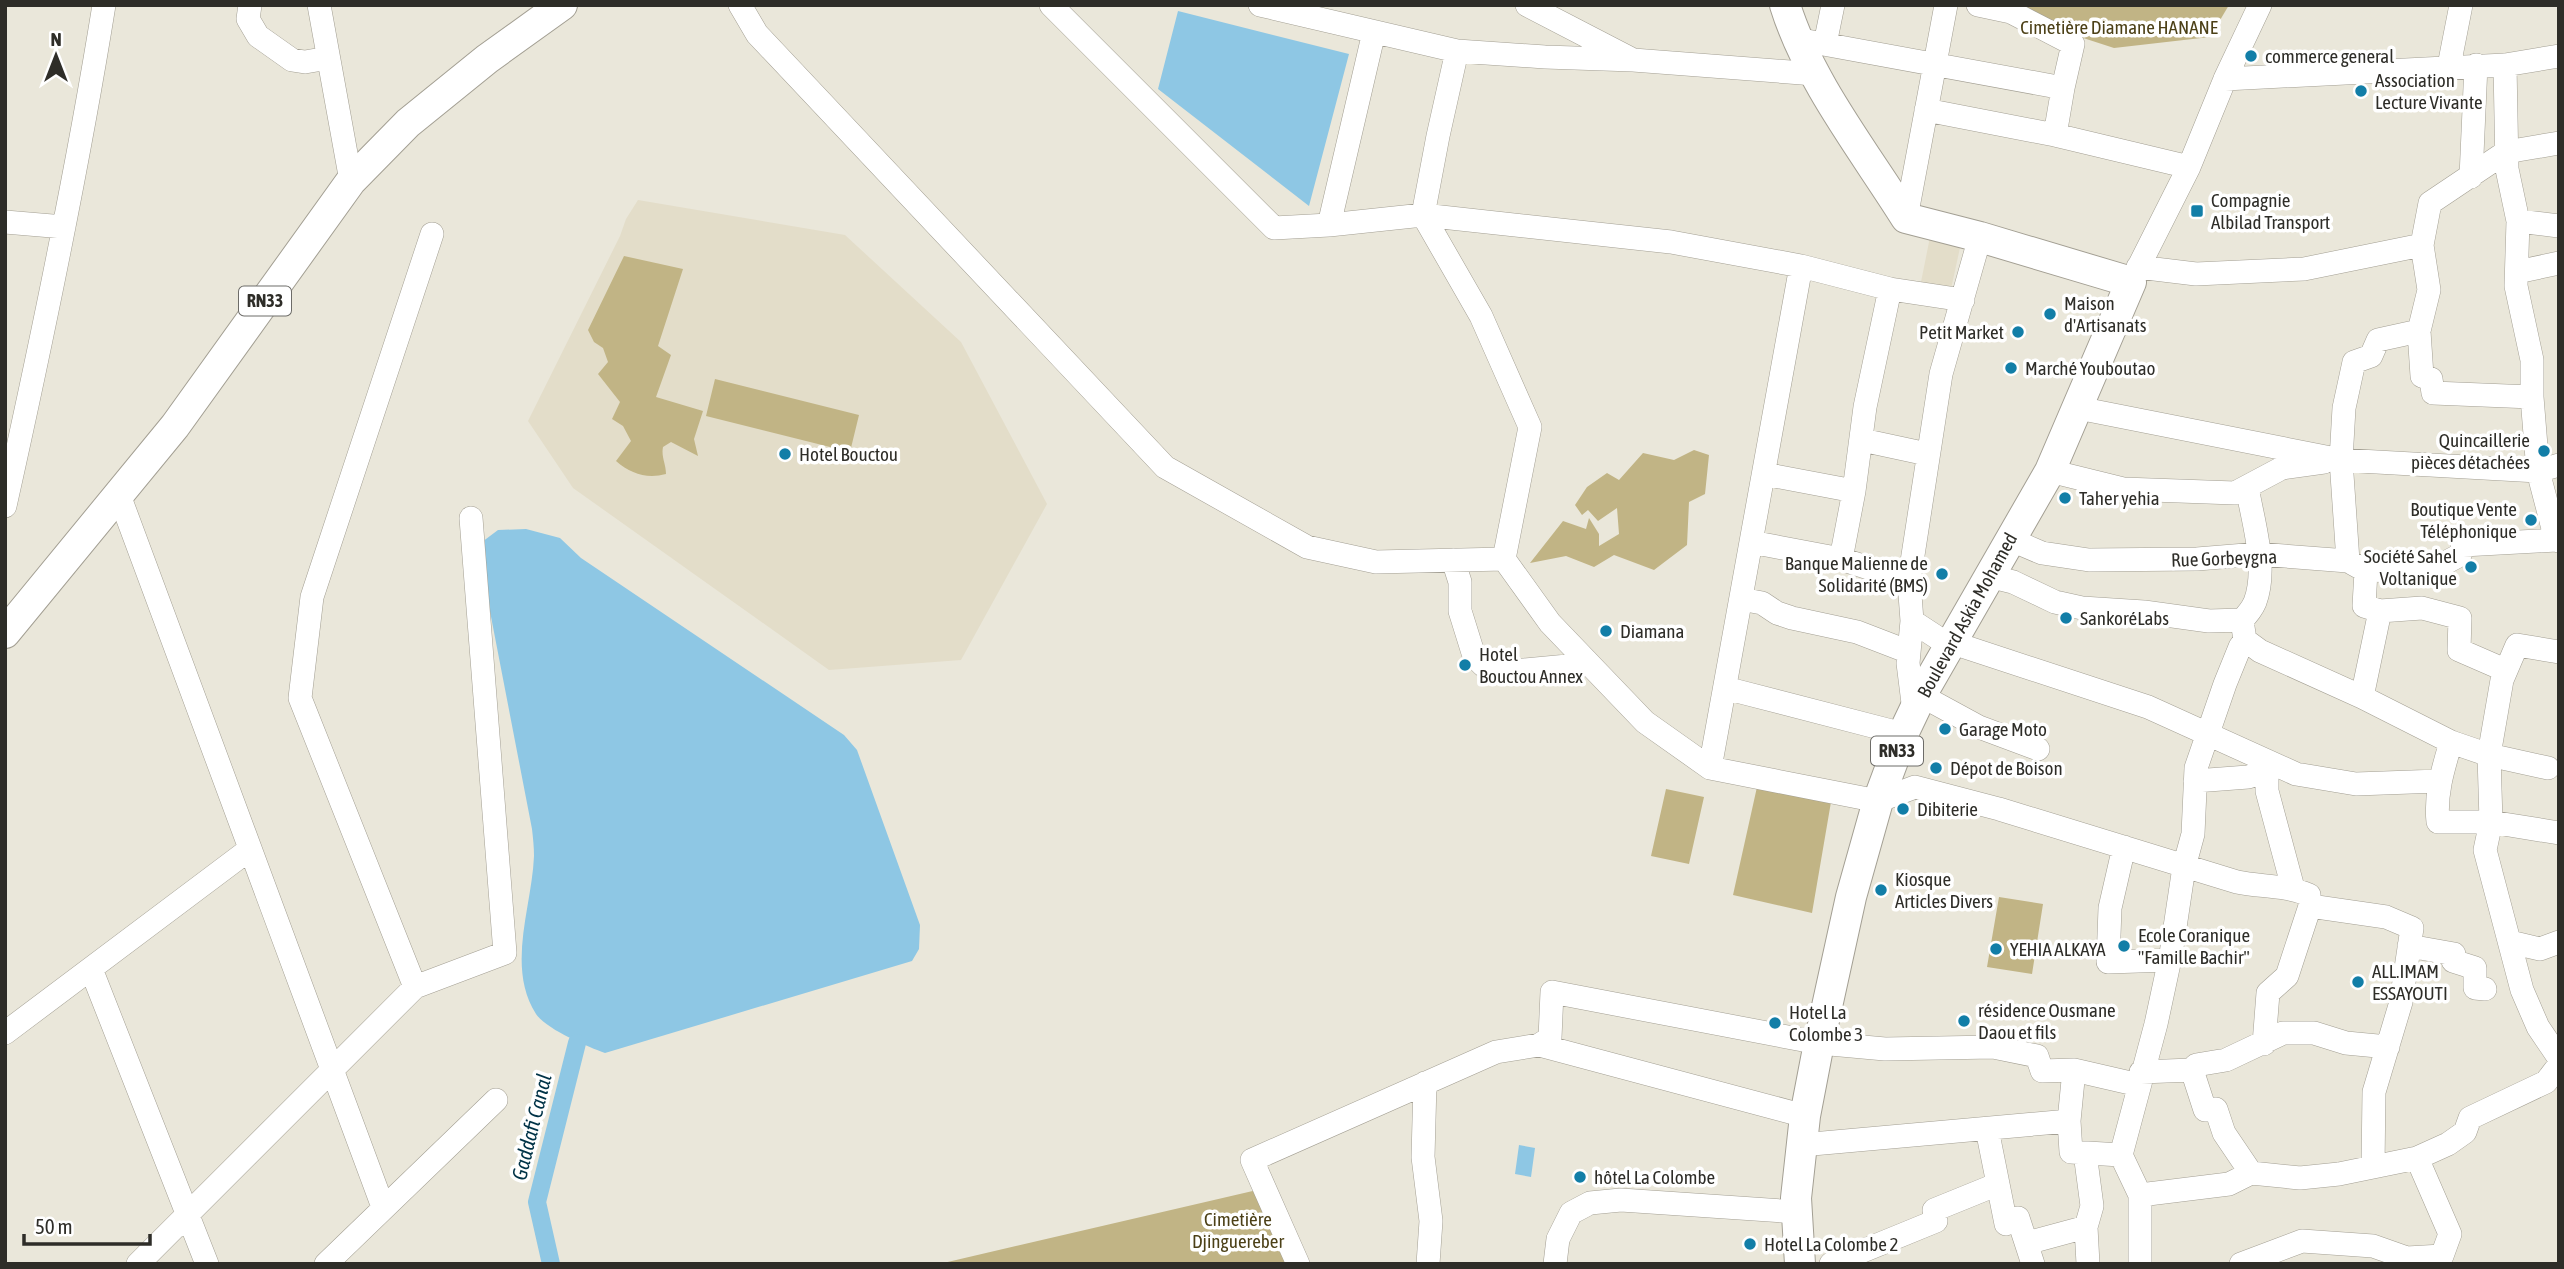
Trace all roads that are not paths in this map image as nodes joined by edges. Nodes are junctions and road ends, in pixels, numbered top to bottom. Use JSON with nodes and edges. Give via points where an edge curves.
{"nodes":[{"id":1,"x":104,"y":5,"type":"edge"},
{"id":2,"x":250,"y":5,"type":"edge"},
{"id":3,"x":318,"y":5,"type":"edge"},
{"id":4,"x":562,"y":5,"type":"edge"},
{"id":5,"x":740,"y":5,"type":"edge"},
{"id":6,"x":1051,"y":5,"type":"edge"},
{"id":7,"x":1261,"y":5,"type":"edge"},
{"id":8,"x":1527,"y":5,"type":"edge"},
{"id":9,"x":1785,"y":5,"type":"edge"},
{"id":10,"x":1833,"y":5,"type":"edge"},
{"id":11,"x":1946,"y":5,"type":"edge"},
{"id":12,"x":1978,"y":5,"type":"edge"},
{"id":13,"x":2260,"y":5,"type":"edge"},
{"id":14,"x":2461,"y":5,"type":"edge"},
{"id":15,"x":1374,"y":32,"type":"junction"},
{"id":16,"x":1796,"y":39,"type":"junction"},
{"id":17,"x":1825,"y":44,"type":"junction"},
{"id":18,"x":1457,"y":51,"type":"junction"},
{"id":19,"x":2559,"y":56,"type":"edge"},
{"id":20,"x":328,"y":58,"type":"junction"},
{"id":21,"x":1633,"y":60,"type":"junction"},
{"id":22,"x":1935,"y":63,"type":"junction"},
{"id":23,"x":2476,"y":65,"type":"junction"},
{"id":24,"x":2505,"y":65,"type":"junction"},
{"id":25,"x":2449,"y":66,"type":"junction"},
{"id":26,"x":1815,"y":74,"type":"junction"},
{"id":27,"x":2225,"y":79,"type":"junction"},
{"id":28,"x":2063,"y":88,"type":"junction"},
{"id":29,"x":1926,"y":110,"type":"junction"},
{"id":30,"x":2055,"y":135,"type":"junction"},
{"id":31,"x":2559,"y":143,"type":"edge"},
{"id":32,"x":2507,"y":152,"type":"junction"},
{"id":33,"x":2189,"y":167,"type":"junction"},
{"id":34,"x":2471,"y":177,"type":"junction"},
{"id":35,"x":351,"y":181,"type":"junction"},
{"id":36,"x":1423,"y":215,"type":"junction"},
{"id":37,"x":1906,"y":218,"type":"junction"},
{"id":38,"x":2518,"y":221,"type":"junction"},
{"id":39,"x":5,"y":222,"type":"edge"},
{"id":40,"x":1329,"y":225,"type":"junction"},
{"id":41,"x":2559,"y":226,"type":"edge"},
{"id":42,"x":64,"y":227,"type":"junction"},
{"id":43,"x":432,"y":234,"type":"dead end"},
{"id":44,"x":1980,"y":237,"type":"junction"},
{"id":45,"x":2422,"y":245,"type":"junction"},
{"id":46,"x":2559,"y":263,"type":"edge"},
{"id":47,"x":1801,"y":266,"type":"junction"},
{"id":48,"x":2517,"y":272,"type":"junction"},
{"id":49,"x":2134,"y":274,"type":"junction"},
{"id":50,"x":1890,"y":289,"type":"junction"},
{"id":51,"x":1963,"y":300,"type":"junction"},
{"id":52,"x":2419,"y":331,"type":"junction"},
{"id":53,"x":2532,"y":397,"type":"junction"},
{"id":54,"x":2078,"y":408,"type":"junction"},
{"id":55,"x":1862,"y":440,"type":"junction"},
{"id":56,"x":1927,"y":454,"type":"junction"},
{"id":57,"x":2341,"y":460,"type":"junction"},
{"id":58,"x":2549,"y":468,"type":"edge"},
{"id":59,"x":2050,"y":471,"type":"junction"},
{"id":60,"x":1764,"y":474,"type":"junction"},
{"id":61,"x":2247,"y":487,"type":"junction"},
{"id":62,"x":1854,"y":491,"type":"junction"},
{"id":63,"x":119,"y":495,"type":"junction"},
{"id":64,"x":5,"y":506,"type":"edge"},
{"id":65,"x":471,"y":518,"type":"dead end"},
{"id":66,"x":2009,"y":539,"type":"junction"},
{"id":67,"x":2557,"y":540,"type":"edge"},
{"id":68,"x":1751,"y":542,"type":"junction"},
{"id":69,"x":2258,"y":554,"type":"junction"},
{"id":70,"x":1504,"y":559,"type":"junction"},
{"id":71,"x":1841,"y":559,"type":"junction"},
{"id":72,"x":1453,"y":560,"type":"junction"},
{"id":73,"x":2357,"y":566,"type":"junction"},
{"id":74,"x":2421,"y":568,"type":"junction"},
{"id":75,"x":1989,"y":576,"type":"junction"},
{"id":76,"x":1909,"y":580,"type":"junction"},
{"id":77,"x":1741,"y":598,"type":"junction"},
{"id":78,"x":2422,"y":608,"type":"junction"},
{"id":79,"x":2380,"y":611,"type":"junction"},
{"id":80,"x":1912,"y":621,"type":"junction"},
{"id":81,"x":2243,"y":630,"type":"junction"},
{"id":82,"x":5,"y":633,"type":"edge"},
{"id":83,"x":1952,"y":642,"type":"junction"},
{"id":84,"x":1909,"y":652,"type":"junction"},
{"id":85,"x":2559,"y":652,"type":"edge"},
{"id":86,"x":1588,"y":664,"type":"junction"},
{"id":87,"x":2505,"y":670,"type":"junction"},
{"id":88,"x":1725,"y":688,"type":"junction"},
{"id":89,"x":2362,"y":697,"type":"junction"},
{"id":90,"x":1913,"y":714,"type":"junction"},
{"id":91,"x":2206,"y":734,"type":"junction"},
{"id":92,"x":2451,"y":742,"type":"junction"},
{"id":93,"x":2038,"y":749,"type":"dead end"},
{"id":94,"x":2489,"y":755,"type":"junction"},
{"id":95,"x":2271,"y":763,"type":"junction"},
{"id":96,"x":1710,"y":768,"type":"junction"},
{"id":97,"x":2547,"y":768,"type":"dead end"},
{"id":98,"x":2195,"y":781,"type":"junction"},
{"id":99,"x":2440,"y":781,"type":"junction"},
{"id":100,"x":1878,"y":801,"type":"junction"},
{"id":101,"x":2491,"y":821,"type":"junction"},
{"id":102,"x":2559,"y":833,"type":"edge"},
{"id":103,"x":2124,"y":847,"type":"junction"},
{"id":104,"x":250,"y":849,"type":"junction"},
{"id":105,"x":2184,"y":867,"type":"junction"},
{"id":106,"x":2293,"y":888,"type":"junction"},
{"id":107,"x":2310,"y":906,"type":"junction"},
{"id":108,"x":2510,"y":942,"type":"junction"},
{"id":109,"x":2559,"y":943,"type":"edge"},
{"id":110,"x":2409,"y":946,"type":"junction"},
{"id":111,"x":2169,"y":960,"type":"junction"},
{"id":112,"x":91,"y":969,"type":"junction"},
{"id":113,"x":415,"y":987,"type":"junction"},
{"id":114,"x":2485,"y":989,"type":"dead end"},
{"id":115,"x":5,"y":1033,"type":"edge"},
{"id":116,"x":1819,"y":1042,"type":"junction"},
{"id":117,"x":2264,"y":1044,"type":"junction"},
{"id":118,"x":1539,"y":1045,"type":"junction"},
{"id":119,"x":2388,"y":1047,"type":"junction"},
{"id":120,"x":2559,"y":1058,"type":"edge"},
{"id":121,"x":2559,"y":1065,"type":"edge"},
{"id":122,"x":332,"y":1070,"type":"junction"},
{"id":123,"x":2074,"y":1070,"type":"junction"},
{"id":124,"x":2192,"y":1070,"type":"junction"},
{"id":125,"x":2140,"y":1078,"type":"junction"},
{"id":126,"x":1426,"y":1083,"type":"junction"},
{"id":127,"x":496,"y":1100,"type":"dead end"},
{"id":128,"x":1805,"y":1116,"type":"junction"},
{"id":129,"x":2069,"y":1121,"type":"junction"},
{"id":130,"x":1987,"y":1129,"type":"junction"},
{"id":131,"x":1801,"y":1145,"type":"junction"},
{"id":132,"x":2085,"y":1153,"type":"junction"},
{"id":133,"x":2121,"y":1155,"type":"junction"},
{"id":134,"x":2417,"y":1158,"type":"junction"},
{"id":135,"x":2373,"y":1166,"type":"junction"},
{"id":136,"x":2250,"y":1173,"type":"junction"},
{"id":137,"x":1998,"y":1184,"type":"junction"},
{"id":138,"x":2140,"y":1195,"type":"junction"},
{"id":139,"x":383,"y":1207,"type":"junction"},
{"id":140,"x":1797,"y":1212,"type":"junction"},
{"id":141,"x":188,"y":1214,"type":"junction"},
{"id":142,"x":2086,"y":1227,"type":"junction"},
{"id":143,"x":2030,"y":1253,"type":"edge"},
{"id":144,"x":2443,"y":1260,"type":"edge"},
{"id":145,"x":138,"y":1264,"type":"edge"},
{"id":146,"x":207,"y":1264,"type":"edge"},
{"id":147,"x":326,"y":1264,"type":"edge"},
{"id":148,"x":1298,"y":1264,"type":"edge"},
{"id":149,"x":1428,"y":1264,"type":"edge"},
{"id":150,"x":1555,"y":1264,"type":"edge"},
{"id":151,"x":1800,"y":1264,"type":"edge"},
{"id":152,"x":1831,"y":1264,"type":"edge"},
{"id":153,"x":2088,"y":1264,"type":"edge"},
{"id":154,"x":2140,"y":1264,"type":"edge"},
{"id":155,"x":2241,"y":1264,"type":"edge"}],
"edges":[{"from":1,"to":42,"type":"street"},
{"from":2,"to":20,"type":"street","via":[[248,19],[258,36],[292,60]]},
{"from":3,"to":20,"type":"street"},
{"from":4,"to":35,"type":"main road","number":"RN33","via":[[408,123]]},
{"from":5,"to":72,"type":"street","via":[[757,34],[1165,467],[1307,547],[1376,562]]},
{"from":6,"to":40,"type":"street","via":[[1275,228]]},
{"from":7,"to":15,"type":"street"},
{"from":8,"to":21,"type":"street"},
{"from":9,"to":16,"type":"main road"},
{"from":10,"to":17,"type":"street"},
{"from":11,"to":22,"type":"street"},
{"from":12,"to":28,"type":"street","via":[[2011,12],[2073,44]]},
{"from":13,"to":27,"type":"street","name":"Boulevard Askia Mohamed"},
{"from":14,"to":25,"type":"street"},
{"from":15,"to":18,"type":"street"},
{"from":15,"to":40,"type":"street"},
{"from":16,"to":17,"type":"street"},
{"from":16,"to":26,"type":"main road"},
{"from":17,"to":22,"type":"street"},
{"from":18,"to":21,"type":"street"},
{"from":18,"to":36,"type":"street"},
{"from":19,"to":24,"type":"street"},
{"from":20,"to":35,"type":"street"},
{"from":21,"to":26,"type":"street"},
{"from":22,"to":28,"type":"street"},
{"from":22,"to":29,"type":"street"},
{"from":23,"to":24,"type":"street"},
{"from":23,"to":25,"type":"street"},
{"from":23,"to":34,"type":"street"},
{"from":24,"to":32,"type":"street"},
{"from":25,"to":27,"type":"street"},
{"from":26,"to":37,"type":"main road"},
{"from":27,"to":33,"type":"street","name":"Boulevard Askia Mohamed"},
{"from":28,"to":30,"type":"street"},
{"from":29,"to":30,"type":"street"},
{"from":29,"to":37,"type":"street"},
{"from":30,"to":33,"type":"street"},
{"from":31,"to":32,"type":"street"},
{"from":32,"to":34,"type":"street"},
{"from":32,"to":38,"type":"street"},
{"from":33,"to":49,"type":"street","name":"Boulevard Askia Mohamed"},
{"from":34,"to":45,"type":"street","via":[[2430,203]]},
{"from":35,"to":63,"type":"main road","number":"RN33","via":[[175,426]]},
{"from":36,"to":40,"type":"street"},
{"from":36,"to":47,"type":"street","via":[[1671,242]]},
{"from":36,"to":70,"type":"street","via":[[1481,316],[1530,426]]},
{"from":37,"to":44,"type":"main road"},
{"from":38,"to":41,"type":"street"},
{"from":38,"to":48,"type":"street"},
{"from":39,"to":42,"type":"street"},
{"from":42,"to":64,"type":"street"},
{"from":43,"to":113,"type":"street","via":[[312,597],[300,698]]},
{"from":44,"to":49,"type":"main road"},
{"from":44,"to":51,"type":"street"},
{"from":45,"to":49,"type":"street","via":[[2304,269]]},
{"from":45,"to":52,"type":"street","via":[[2429,290]]},
{"from":46,"to":48,"type":"street"},
{"from":47,"to":50,"type":"street"},
{"from":47,"to":60,"type":"street"},
{"from":48,"to":53,"type":"street","via":[[2532,360]]},
{"from":49,"to":54,"type":"main road","name":"Boulevard Askia Mohamed","number":"RN33"},
{"from":50,"to":51,"type":"street"},
{"from":50,"to":55,"type":"street"},
{"from":51,"to":56,"type":"street","via":[[1941,374]]},
{"from":52,"to":53,"type":"street","via":[[2422,376],[2431,379],[2433,393]]},
{"from":52,"to":57,"type":"street","via":[[2378,340],[2371,356],[2354,362],[2344,408]]},
{"from":53,"to":58,"type":"street"},
{"from":54,"to":57,"type":"street"},
{"from":54,"to":59,"type":"main road","name":"Boulevard Askia Mohamed","number":"RN33"},
{"from":55,"to":56,"type":"street"},
{"from":55,"to":62,"type":"street"},
{"from":56,"to":76,"type":"street"},
{"from":57,"to":58,"type":"street"},
{"from":57,"to":61,"type":"street","via":[[2282,468]]},
{"from":57,"to":73,"type":"street"},
{"from":58,"to":67,"type":"street"},
{"from":59,"to":61,"type":"street","via":[[2123,489],[2235,493]]},
{"from":59,"to":66,"type":"main road","name":"Boulevard Askia Mohamed","number":"RN33"},
{"from":60,"to":62,"type":"street"},
{"from":60,"to":68,"type":"street"},
{"from":61,"to":69,"type":"street"},
{"from":62,"to":71,"type":"street"},
{"from":63,"to":82,"type":"main road","number":"RN33"},
{"from":63,"to":104,"type":"street"},
{"from":65,"to":113,"type":"street","via":[[505,953]]},
{"from":66,"to":69,"type":"street","name":"Rue Gorbeygna","via":[[2042,553],[2089,560]]},
{"from":66,"to":75,"type":"main road","name":"Boulevard Askia Mohamed","number":"RN33"},
{"from":67,"to":74,"type":"street","name":"Rue Gorbeygna","via":[[2463,545],[2460,555]]},
{"from":68,"to":71,"type":"street"},
{"from":68,"to":77,"type":"street"},
{"from":69,"to":73,"type":"street","name":"Rue Gorbeygna"},
{"from":69,"to":81,"type":"street","via":[[2258,592]]},
{"from":70,"to":72,"type":"street"},
{"from":70,"to":86,"type":"street","via":[[1550,623]]},
{"from":71,"to":76,"type":"street"},
{"from":72,"to":86,"type":"street","via":[[1460,582],[1460,611],[1474,656],[1483,665],[1502,672]]},
{"from":73,"to":74,"type":"street","name":"Rue Gorbeygna"},
{"from":73,"to":79,"type":"street","via":[[2364,606]]},
{"from":74,"to":78,"type":"street"},
{"from":75,"to":81,"type":"street","via":[[2082,608],[2144,612]]},
{"from":75,"to":83,"type":"main road","name":"Boulevard Askia Mohamed","number":"RN33"},
{"from":76,"to":80,"type":"street"},
{"from":77,"to":84,"type":"street"},
{"from":77,"to":88,"type":"street"},
{"from":78,"to":79,"type":"street"},
{"from":78,"to":87,"type":"street","via":[[2460,618],[2459,650]]},
{"from":79,"to":89,"type":"street"},
{"from":80,"to":83,"type":"street"},
{"from":80,"to":84,"type":"street"},
{"from":81,"to":89,"type":"street","via":[[2260,651]]},
{"from":81,"to":91,"type":"street"},
{"from":83,"to":90,"type":"main road","name":"Boulevard Askia Mohamed","number":"RN33"},
{"from":83,"to":91,"type":"street","via":[[2148,707]]},
{"from":84,"to":90,"type":"street"},
{"from":85,"to":87,"type":"street","via":[[2517,645]]},
{"from":86,"to":96,"type":"street","via":[[1644,722]]},
{"from":87,"to":94,"type":"street"},
{"from":88,"to":90,"type":"street"},
{"from":88,"to":96,"type":"street"},
{"from":89,"to":92,"type":"street"},
{"from":90,"to":93,"type":"street","via":[[1979,727]]},
{"from":90,"to":100,"type":"main road","name":"Boulevard Askia Mohamed","number":"RN33"},
{"from":91,"to":95,"type":"street"},
{"from":91,"to":98,"type":"street"},
{"from":92,"to":94,"type":"street"},
{"from":92,"to":99,"type":"street"},
{"from":94,"to":97,"type":"street"},
{"from":94,"to":101,"type":"street"},
{"from":95,"to":98,"type":"street","via":[[2264,772],[2248,777]]},
{"from":95,"to":99,"type":"street","via":[[2297,774],[2357,784]]},
{"from":95,"to":106,"type":"street","via":[[2267,791]]},
{"from":96,"to":100,"type":"street"},
{"from":98,"to":105,"type":"street","via":[[2193,834]]},
{"from":99,"to":101,"type":"street","via":[[2438,822]]},
{"from":100,"to":103,"type":"street","via":[[1915,787]]},
{"from":100,"to":116,"type":"main road","name":"Boulevard Askia Mohamed","number":"RN33"},
{"from":101,"to":102,"type":"street"},
{"from":101,"to":108,"type":"street","via":[[2485,850]]},
{"from":103,"to":105,"type":"street"},
{"from":103,"to":111,"type":"street","via":[[2110,908],[2108,962]]},
{"from":104,"to":112,"type":"street"},
{"from":104,"to":122,"type":"street"},
{"from":105,"to":106,"type":"street","via":[[2237,883]]},
{"from":105,"to":111,"type":"street"},
{"from":106,"to":107,"type":"street","via":[[2309,895]]},
{"from":107,"to":110,"type":"street","via":[[2386,916],[2412,928]]},
{"from":107,"to":117,"type":"street","via":[[2287,976],[2268,993]]},
{"from":108,"to":109,"type":"street","via":[[2540,949]]},
{"from":108,"to":120,"type":"street","via":[[2522,990],[2538,1027]]},
{"from":110,"to":114,"type":"street","via":[[2454,954],[2453,961],[2475,968],[2475,988]]},
{"from":110,"to":119,"type":"street","via":[[2401,1002]]},
{"from":111,"to":125,"type":"street"},
{"from":112,"to":115,"type":"street"},
{"from":112,"to":141,"type":"street"},
{"from":113,"to":122,"type":"street"},
{"from":116,"to":118,"type":"street","via":[[1552,992],[1550,1038]]},
{"from":116,"to":123,"type":"street","via":[[1885,1049],[1993,1047],[2037,1056],[2042,1071]]},
{"from":116,"to":128,"type":"main road","name":"Boulevard Askia Mohamed","number":"RN33"},
{"from":117,"to":119,"type":"street","via":[[2283,1033],[2314,1033],[2346,1043]]},
{"from":117,"to":124,"type":"street"},
{"from":118,"to":126,"type":"street","via":[[1496,1052]]},
{"from":118,"to":128,"type":"street"},
{"from":119,"to":135,"type":"street","via":[[2374,1092]]},
{"from":121,"to":134,"type":"street","via":[[2546,1082],[2470,1118],[2465,1132]]},
{"from":122,"to":139,"type":"street"},
{"from":122,"to":141,"type":"street"},
{"from":123,"to":125,"type":"street"},
{"from":123,"to":129,"type":"street"},
{"from":124,"to":125,"type":"street"},
{"from":124,"to":136,"type":"street","via":[[2205,1110],[2216,1109],[2224,1133]]},
{"from":125,"to":133,"type":"street"},
{"from":126,"to":148,"type":"street","via":[[1252,1160]]},
{"from":126,"to":149,"type":"street","via":[[1423,1157],[1431,1221]]},
{"from":127,"to":139,"type":"street"},
{"from":128,"to":131,"type":"main road","name":"Boulevard Askia Mohamed","number":"RN33"},
{"from":129,"to":130,"type":"street"},
{"from":129,"to":132,"type":"street","via":[[2071,1152]]},
{"from":130,"to":131,"type":"street"},
{"from":130,"to":137,"type":"street"},
{"from":131,"to":140,"type":"main road","name":"Boulevard Askia Mohamed","number":"RN33"},
{"from":132,"to":133,"type":"street"},
{"from":132,"to":142,"type":"street","via":[[2092,1206]]},
{"from":133,"to":138,"type":"street"},
{"from":134,"to":135,"type":"street"},
{"from":134,"to":144,"type":"street","via":[[2450,1234]]},
{"from":135,"to":136,"type":"street","via":[[2300,1178]]},
{"from":136,"to":138,"type":"street","via":[[2229,1184]]},
{"from":137,"to":143,"type":"street","via":[[2006,1224],[2018,1218]]},
{"from":137,"to":152,"type":"street","via":[[1934,1210],[1936,1221]]},
{"from":138,"to":154,"type":"street"},
{"from":139,"to":147,"type":"street"},
{"from":140,"to":150,"type":"street","via":[[1621,1200],[1590,1203],[1572,1213],[1558,1239]]},
{"from":140,"to":151,"type":"main road","name":"Boulevard Askia Mohamed","number":"RN33"},
{"from":141,"to":145,"type":"street"},
{"from":141,"to":146,"type":"street"},
{"from":142,"to":143,"type":"street"},
{"from":142,"to":153,"type":"street"},
{"from":144,"to":155,"type":"street","via":[[2407,1258],[2373,1246],[2302,1241]]}]}
